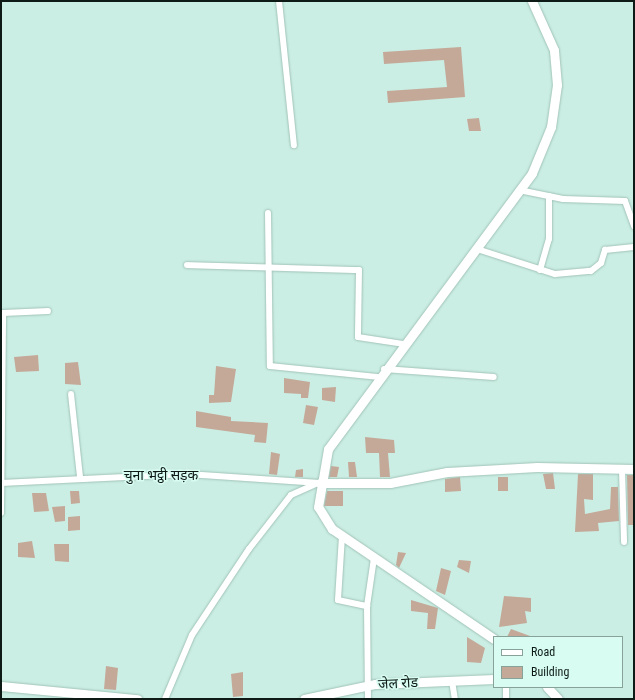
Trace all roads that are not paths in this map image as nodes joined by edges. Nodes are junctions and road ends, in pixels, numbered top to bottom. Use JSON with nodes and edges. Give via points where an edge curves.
{"nodes":[{"id":1,"x":279,"y":1,"type":"edge"},
{"id":2,"x":532,"y":1,"type":"edge"},
{"id":3,"x":294,"y":145,"type":"dead end"},
{"id":4,"x":519,"y":190,"type":"junction"},
{"id":5,"x":549,"y":196,"type":"junction"},
{"id":6,"x":268,"y":213,"type":"dead end"},
{"id":7,"x":634,"y":226,"type":"edge"},
{"id":8,"x":634,"y":247,"type":"edge"},
{"id":9,"x":477,"y":249,"type":"junction"},
{"id":10,"x":187,"y":265,"type":"dead end"},
{"id":11,"x":269,"y":267,"type":"junction"},
{"id":12,"x":540,"y":270,"type":"junction"},
{"id":13,"x":48,"y":312,"type":"dead end"},
{"id":14,"x":404,"y":344,"type":"junction"},
{"id":15,"x":384,"y":369,"type":"junction"},
{"id":16,"x":378,"y":377,"type":"junction"},
{"id":17,"x":494,"y":377,"type":"dead end"},
{"id":18,"x":71,"y":394,"type":"dead end"},
{"id":19,"x":622,"y":469,"type":"junction"},
{"id":20,"x":634,"y":469,"type":"edge"},
{"id":21,"x":80,"y":477,"type":"junction"},
{"id":22,"x":1,"y":483,"type":"edge"},
{"id":23,"x":320,"y":483,"type":"junction"},
{"id":24,"x":1,"y":513,"type":"edge"},
{"id":25,"x":342,"y":536,"type":"junction"},
{"id":26,"x":624,"y":542,"type":"dead end"},
{"id":27,"x":374,"y":558,"type":"junction"},
{"id":28,"x":367,"y":606,"type":"junction"},
{"id":29,"x":493,"y":638,"type":"edge"},
{"id":30,"x":493,"y":679,"type":"edge"},
{"id":31,"x":452,"y":681,"type":"junction"},
{"id":32,"x":1,"y":686,"type":"edge"},
{"id":33,"x":367,"y":686,"type":"junction"},
{"id":34,"x":506,"y":688,"type":"edge"},
{"id":35,"x":548,"y":688,"type":"edge"},
{"id":36,"x":137,"y":699,"type":"edge"},
{"id":37,"x":165,"y":699,"type":"edge"},
{"id":38,"x":304,"y":699,"type":"edge"},
{"id":39,"x":368,"y":699,"type":"edge"},
{"id":40,"x":455,"y":699,"type":"edge"},
{"id":41,"x":506,"y":699,"type":"edge"},
{"id":42,"x":558,"y":699,"type":"edge"}],
"edges":[{"from":1,"to":3,"type":"street"},
{"from":2,"to":4,"type":"street","via":[[554,50],[557,85],[551,127],[532,173]]},
{"from":4,"to":5,"type":"street"},
{"from":4,"to":9,"type":"street"},
{"from":5,"to":7,"type":"street","via":[[625,201]]},
{"from":5,"to":12,"type":"street","via":[[549,239]]},
{"from":6,"to":11,"type":"street"},
{"from":8,"to":12,"type":"street","via":[[605,250],[601,263],[591,271],[555,274]]},
{"from":9,"to":12,"type":"street"},
{"from":9,"to":14,"type":"street"},
{"from":10,"to":11,"type":"street"},
{"from":11,"to":14,"type":"street","via":[[359,270],[358,337]]},
{"from":11,"to":16,"type":"street","via":[[270,366]]},
{"from":13,"to":22,"type":"street","via":[[3,313]]},
{"from":14,"to":15,"type":"street"},
{"from":15,"to":16,"type":"street"},
{"from":15,"to":17,"type":"street"},
{"from":16,"to":23,"type":"street","via":[[328,449]]},
{"from":18,"to":21,"type":"street"},
{"from":19,"to":20,"type":"street"},
{"from":19,"to":23,"type":"street","via":[[537,467],[447,472],[390,483]]},
{"from":19,"to":26,"type":"street"},
{"from":21,"to":22,"type":"street","name":"चुना भट्ठी सड़क"},
{"from":21,"to":23,"type":"street","name":"चुना भट्ठी सड़क","via":[[187,474]]},
{"from":22,"to":24,"type":"street"},
{"from":23,"to":25,"type":"street","via":[[318,507],[322,518]]},
{"from":23,"to":37,"type":"street","via":[[291,495],[249,549],[192,635]]},
{"from":25,"to":27,"type":"street"},
{"from":25,"to":28,"type":"street","via":[[338,600]]},
{"from":27,"to":28,"type":"street"},
{"from":27,"to":29,"type":"street"},
{"from":28,"to":33,"type":"street"},
{"from":30,"to":31,"type":"street","name":"जेल रोड"},
{"from":31,"to":33,"type":"street","name":"जेल रोड"},
{"from":31,"to":40,"type":"street"},
{"from":32,"to":36,"type":"street"},
{"from":33,"to":38,"type":"street","name":"जेल रोड"},
{"from":33,"to":39,"type":"street"},
{"from":34,"to":41,"type":"street"},
{"from":35,"to":42,"type":"street"}]}
